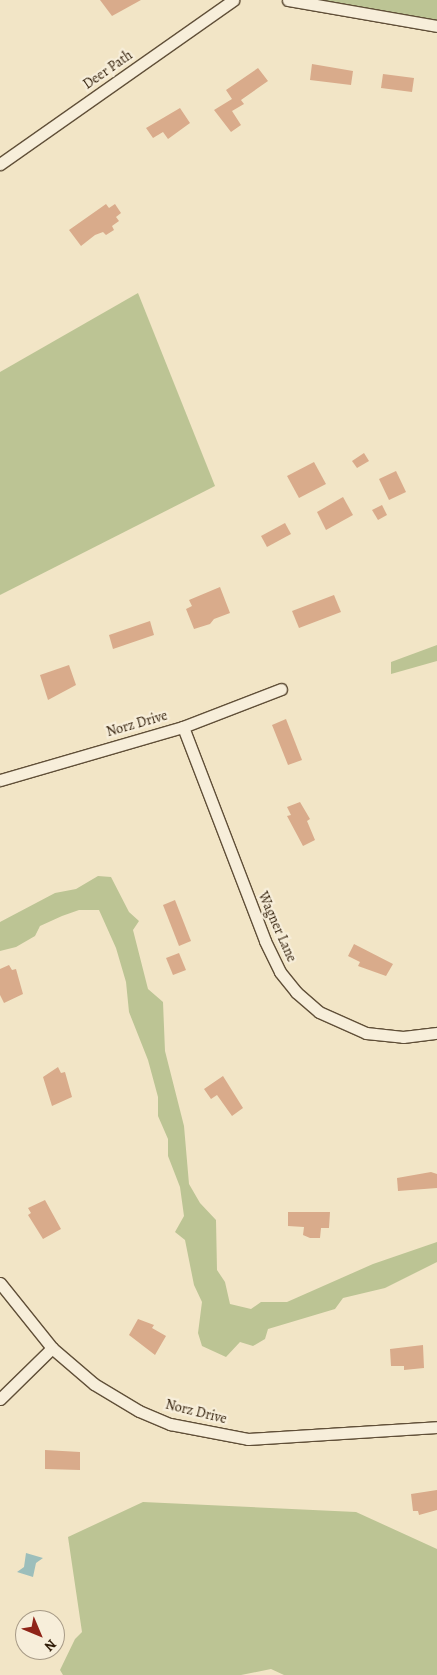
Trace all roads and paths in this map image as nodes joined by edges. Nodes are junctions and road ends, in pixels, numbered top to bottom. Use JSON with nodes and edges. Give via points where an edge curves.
{"nodes":[{"id":1,"x":233,"y":0,"type":"edge"},
{"id":2,"x":288,"y":0,"type":"edge"},
{"id":3,"x":437,"y":26,"type":"edge"},
{"id":4,"x":0,"y":164,"type":"edge"},
{"id":5,"x":280,"y":689,"type":"dead end"},
{"id":6,"x":183,"y":726,"type":"junction"},
{"id":7,"x":0,"y":780,"type":"edge"},
{"id":8,"x":437,"y":1033,"type":"edge"},
{"id":9,"x":0,"y":1283,"type":"edge"},
{"id":10,"x":52,"y":1348,"type":"junction"},
{"id":11,"x":0,"y":1399,"type":"edge"},
{"id":12,"x":437,"y":1427,"type":"edge"}],
"edges":[{"from":1,"to":4,"type":"street","name":"Deer Path"},
{"from":2,"to":3,"type":"street"},
{"from":5,"to":6,"type":"street","name":"Norz Drive"},
{"from":6,"to":7,"type":"street","name":"Norz Drive"},
{"from":6,"to":8,"type":"street","name":"Wagner Lane","via":[[265,941],[280,972],[296,992],[319,1012],[366,1032],[404,1037]]},
{"from":9,"to":10,"type":"street","name":"Norz Drive"},
{"from":10,"to":11,"type":"street"},
{"from":10,"to":12,"type":"street","name":"Norz Drive","via":[[94,1384],[131,1406],[170,1424],[207,1434],[248,1439]]}]}
